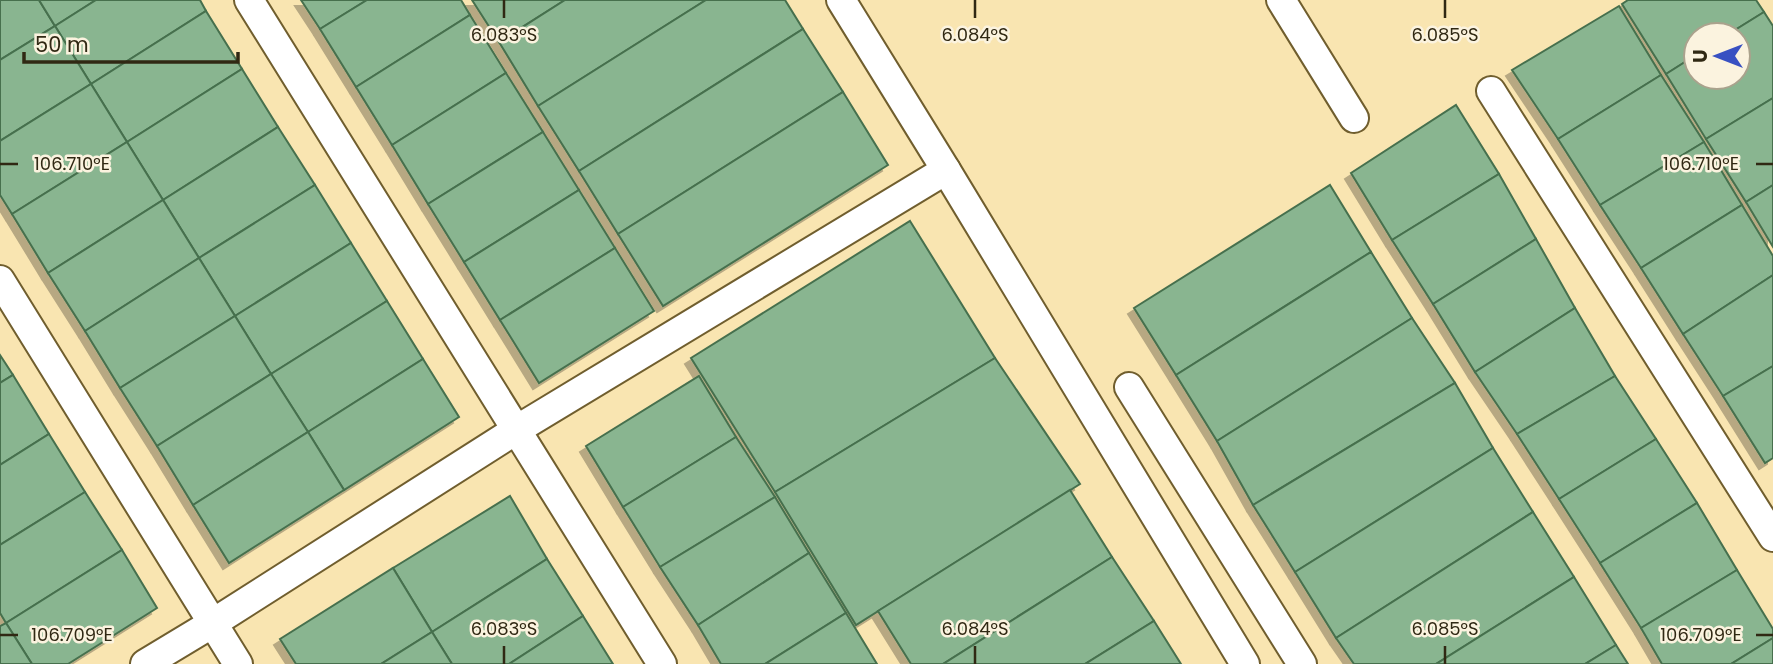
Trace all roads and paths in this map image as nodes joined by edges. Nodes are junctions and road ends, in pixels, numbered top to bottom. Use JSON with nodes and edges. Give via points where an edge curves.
{"nodes":[{"id":1,"x":249,"y":0,"type":"edge"},
{"id":2,"x":841,"y":0,"type":"edge"},
{"id":3,"x":1280,"y":0,"type":"edge"},
{"id":4,"x":1492,"y":91,"type":"dead end"},
{"id":5,"x":1354,"y":118,"type":"dead end"},
{"id":6,"x":946,"y":170,"type":"junction"},
{"id":7,"x":0,"y":280,"type":"edge"},
{"id":8,"x":1129,"y":387,"type":"dead end"},
{"id":9,"x":516,"y":430,"type":"junction"},
{"id":10,"x":1773,"y":537,"type":"edge"},
{"id":11,"x":212,"y":623,"type":"junction"},
{"id":12,"x":145,"y":664,"type":"edge"},
{"id":13,"x":238,"y":664,"type":"edge"},
{"id":14,"x":662,"y":664,"type":"edge"},
{"id":15,"x":1245,"y":664,"type":"edge"},
{"id":16,"x":1302,"y":664,"type":"edge"}],
"edges":[{"from":1,"to":9,"type":"lane"},
{"from":2,"to":6,"type":"lane"},
{"from":3,"to":5,"type":"lane"},
{"from":4,"to":10,"type":"lane"},
{"from":6,"to":9,"type":"lane"},
{"from":6,"to":15,"type":"lane"},
{"from":7,"to":11,"type":"lane"},
{"from":8,"to":16,"type":"lane"},
{"from":9,"to":11,"type":"lane"},
{"from":9,"to":14,"type":"lane"},
{"from":11,"to":12,"type":"lane"},
{"from":11,"to":13,"type":"lane"}]}
